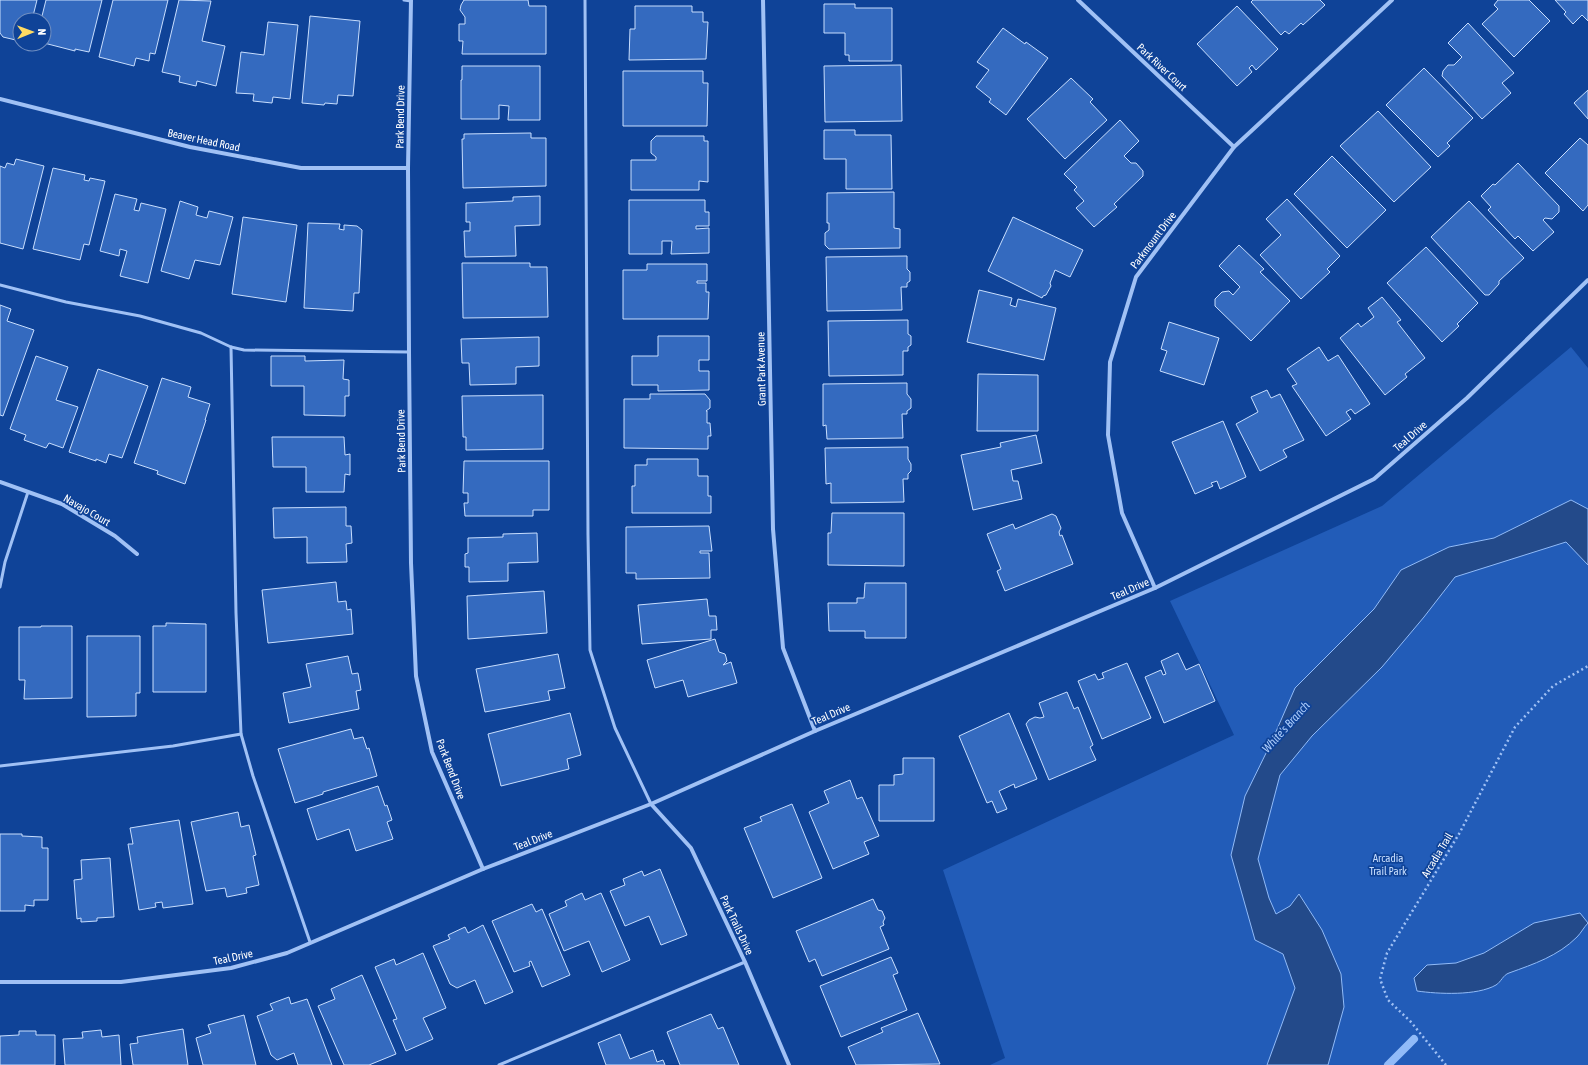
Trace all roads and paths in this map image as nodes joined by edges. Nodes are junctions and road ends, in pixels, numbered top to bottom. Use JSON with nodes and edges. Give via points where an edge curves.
{"nodes":[{"id":1,"x":404,"y":0,"type":"edge"},
{"id":2,"x":411,"y":0,"type":"edge"},
{"id":3,"x":585,"y":0,"type":"edge"},
{"id":4,"x":764,"y":0,"type":"edge"},
{"id":5,"x":1078,"y":0,"type":"edge"},
{"id":6,"x":1392,"y":0,"type":"edge"},
{"id":7,"x":0,"y":99,"type":"edge"},
{"id":8,"x":1234,"y":147,"type":"junction"},
{"id":9,"x":408,"y":168,"type":"junction"},
{"id":10,"x":1588,"y":280,"type":"edge"},
{"id":11,"x":0,"y":285,"type":"edge"},
{"id":12,"x":231,"y":347,"type":"junction"},
{"id":13,"x":409,"y":352,"type":"junction"},
{"id":14,"x":0,"y":482,"type":"edge"},
{"id":15,"x":28,"y":492,"type":"junction"},
{"id":16,"x":137,"y":554,"type":"dead end"},
{"id":17,"x":0,"y":587,"type":"edge"},
{"id":18,"x":1155,"y":588,"type":"junction"},
{"id":19,"x":1588,"y":666,"type":"edge"},
{"id":20,"x":816,"y":731,"type":"junction"},
{"id":21,"x":241,"y":734,"type":"junction"},
{"id":22,"x":0,"y":766,"type":"edge"},
{"id":23,"x":652,"y":804,"type":"junction"},
{"id":24,"x":483,"y":869,"type":"junction"},
{"id":25,"x":310,"y":942,"type":"junction"},
{"id":26,"x":745,"y":962,"type":"junction"},
{"id":27,"x":0,"y":982,"type":"edge"},
{"id":28,"x":499,"y":1065,"type":"edge"},
{"id":29,"x":789,"y":1065,"type":"edge"},
{"id":30,"x":1446,"y":1065,"type":"edge"}],
"edges":[{"from":1,"to":2,"type":"lane"},
{"from":2,"to":9,"type":"street","name":"Park Bend Drive"},
{"from":3,"to":23,"type":"lane","via":[[590,650],[615,728]]},
{"from":4,"to":20,"type":"street","name":"Grant Park Avenue","via":[[773,529],[783,648]]},
{"from":5,"to":8,"type":"street","name":"Park River Court"},
{"from":6,"to":8,"type":"street","name":"Parkmount Drive"},
{"from":7,"to":9,"type":"street","name":"Beaver Head Road","via":[[190,148],[300,168]]},
{"from":8,"to":18,"type":"street","name":"Parkmount Drive","via":[[1136,277],[1110,362],[1108,435],[1122,513]]},
{"from":9,"to":13,"type":"street","name":"Park Bend Drive"},
{"from":10,"to":18,"type":"street","name":"Teal Drive","via":[[1467,398],[1374,479]]},
{"from":11,"to":12,"type":"lane","via":[[66,302],[140,316],[201,333]]},
{"from":12,"to":13,"type":"lane","via":[[244,350]]},
{"from":12,"to":21,"type":"lane"},
{"from":13,"to":24,"type":"street","name":"Park Bend Drive","via":[[411,563],[416,676],[432,752]]},
{"from":14,"to":15,"type":"street","name":"Navajo Court"},
{"from":15,"to":16,"type":"street","name":"Navajo Court","via":[[62,504],[115,536]]},
{"from":15,"to":17,"type":"lane","via":[[4,562]]},
{"from":18,"to":20,"type":"street","name":"Teal Drive"},
{"from":19,"to":30,"type":"path","name":"Arcadia Trail","via":[[1552,686],[1515,727],[1459,834],[1387,953],[1380,979],[1388,1000],[1411,1022]]},
{"from":20,"to":23,"type":"street","name":"Teal Drive"},
{"from":21,"to":22,"type":"lane","via":[[174,746]]},
{"from":21,"to":25,"type":"lane"},
{"from":23,"to":24,"type":"street","name":"Teal Drive"},
{"from":23,"to":26,"type":"street","name":"Park Trails Drive","via":[[692,848]]},
{"from":24,"to":25,"type":"street","name":"Teal Drive"},
{"from":25,"to":27,"type":"street","name":"Teal Drive","via":[[287,953],[231,968],[121,982]]},
{"from":26,"to":28,"type":"lane"},
{"from":26,"to":29,"type":"street","name":"Park Trails Drive"}]}
